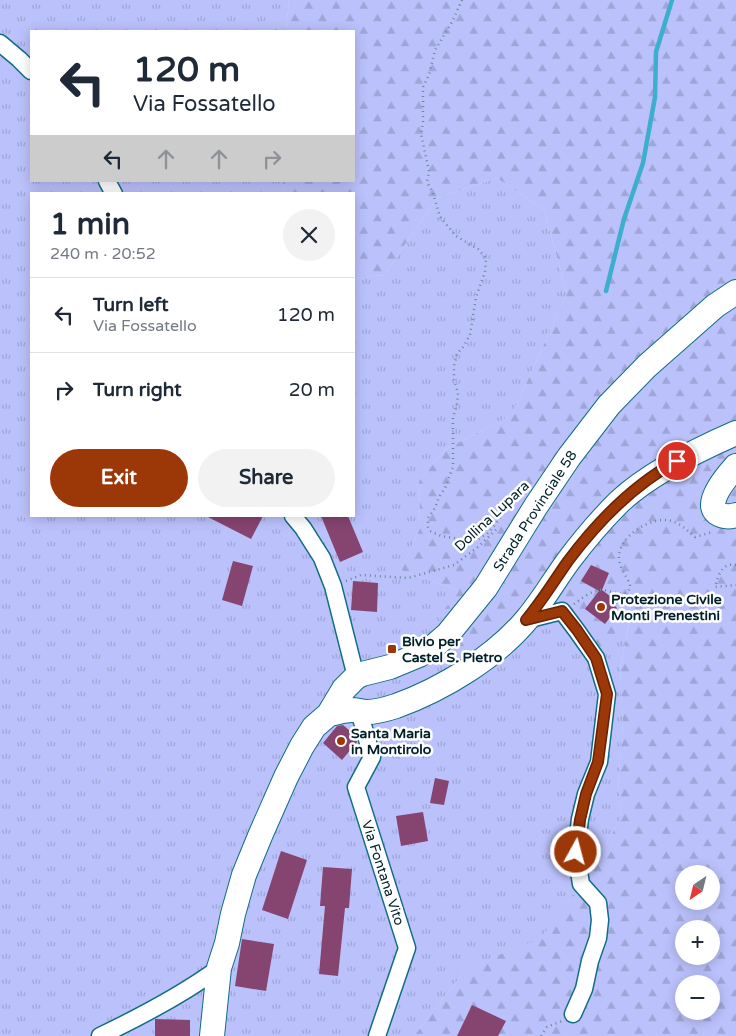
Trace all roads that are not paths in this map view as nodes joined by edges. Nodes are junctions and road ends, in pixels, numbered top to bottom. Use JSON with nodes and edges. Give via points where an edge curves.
{"nodes":[{"id":1,"x":0,"y":43,"type":"edge"},
{"id":2,"x":30,"y":70,"type":"edge"},
{"id":3,"x":736,"y":292,"type":"edge"},
{"id":4,"x":736,"y":433,"type":"edge"},
{"id":5,"x":736,"y":466,"type":"edge"},
{"id":6,"x":736,"y":515,"type":"edge"},
{"id":7,"x":294,"y":517,"type":"edge"},
{"id":8,"x":526,"y":620,"type":"junction"},
{"id":9,"x":356,"y":677,"type":"junction"},
{"id":10,"x":359,"y":711,"type":"junction"},
{"id":11,"x":329,"y":714,"type":"junction"},
{"id":12,"x":219,"y":968,"type":"junction"},
{"id":13,"x":573,"y":1014,"type":"road end"},
{"id":14,"x":100,"y":1036,"type":"edge"},
{"id":15,"x":212,"y":1036,"type":"edge"},
{"id":16,"x":377,"y":1036,"type":"edge"}],
"edges":[{"from":1,"to":2,"type":"street"},
{"from":3,"to":9,"type":"street","name":"Strada Provinciale 58","via":[[715,306],[647,366],[616,398],[569,458],[486,587],[448,634],[419,655]]},
{"from":4,"to":8,"type":"street","via":[[672,464],[620,502],[592,531]]},
{"from":5,"to":6,"type":"street","via":[[712,503],[719,514]]},
{"from":7,"to":9,"type":"street","via":[[322,558],[333,586]]},
{"from":8,"to":10,"type":"street","via":[[496,649],[454,678],[396,706]]},
{"from":8,"to":13,"type":"street","via":[[562,611],[596,658],[607,694],[598,762],[586,794],[576,852],[581,884],[598,904],[600,920],[584,989]]},
{"from":9,"to":11,"type":"street","via":[[344,688]]},
{"from":10,"to":11,"type":"street"},
{"from":10,"to":16,"type":"street","name":"Via Fontana Vito","via":[[372,757],[356,788],[407,948]]},
{"from":11,"to":12,"type":"street","via":[[302,746],[260,836],[244,875]]},
{"from":12,"to":14,"type":"street","via":[[153,1010]]},
{"from":12,"to":15,"type":"street"}]}
